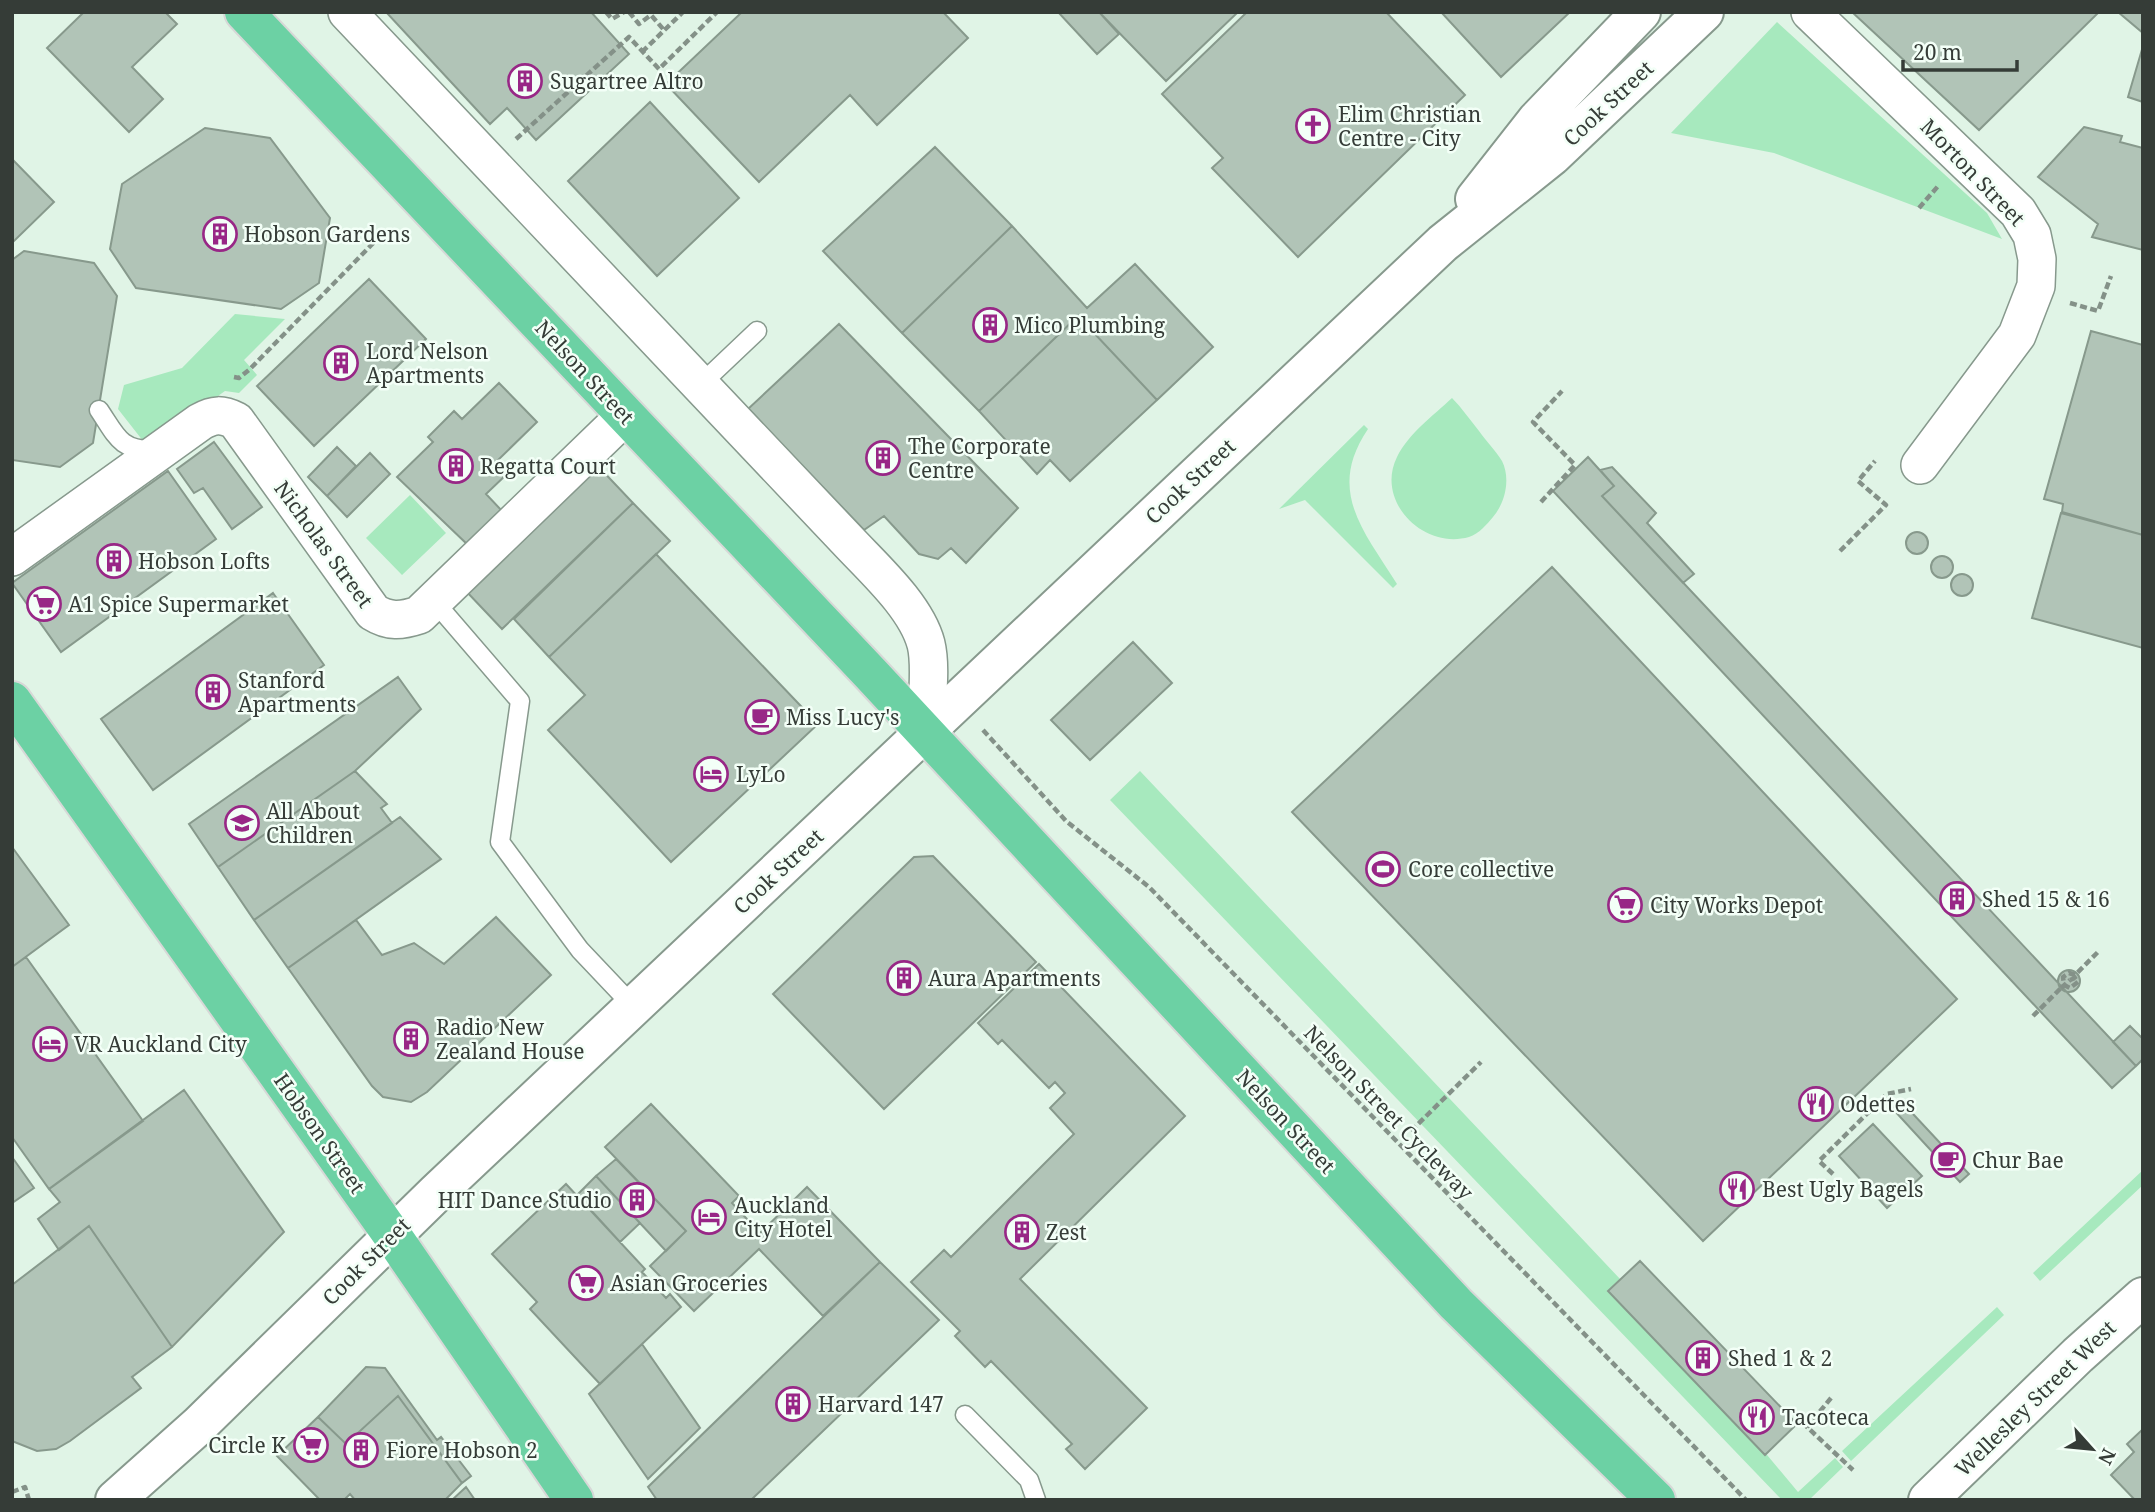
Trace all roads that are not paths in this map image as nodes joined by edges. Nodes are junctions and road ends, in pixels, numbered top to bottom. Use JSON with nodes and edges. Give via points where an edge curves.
{"nodes":[{"id":1,"x":244,"y":12,"type":"edge"},
{"id":2,"x":347,"y":12,"type":"edge"},
{"id":3,"x":1642,"y":12,"type":"edge"},
{"id":4,"x":1704,"y":12,"type":"edge"},
{"id":5,"x":1810,"y":12,"type":"edge"},
{"id":6,"x":1443,"y":243,"type":"junction"},
{"id":7,"x":757,"y":331,"type":"dead end"},
{"id":8,"x":700,"y":385,"type":"junction"},
{"id":9,"x":99,"y":410,"type":"dead end"},
{"id":10,"x":626,"y":415,"type":"junction"},
{"id":11,"x":161,"y":449,"type":"junction"},
{"id":12,"x":1920,"y":465,"type":"dead end"},
{"id":13,"x":12,"y":557,"type":"edge"},
{"id":14,"x":434,"y":601,"type":"junction"},
{"id":15,"x":12,"y":701,"type":"edge"},
{"id":16,"x":926,"y":732,"type":"junction"},
{"id":17,"x":635,"y":1007,"type":"junction"},
{"id":18,"x":392,"y":1235,"type":"junction"},
{"id":19,"x":2143,"y":1297,"type":"edge"},
{"id":20,"x":965,"y":1415,"type":"dead end"},
{"id":21,"x":115,"y":1500,"type":"edge"},
{"id":22,"x":574,"y":1500,"type":"edge"},
{"id":23,"x":1036,"y":1500,"type":"edge"},
{"id":24,"x":1656,"y":1500,"type":"edge"},
{"id":25,"x":1928,"y":1500,"type":"edge"}],
"edges":[{"from":1,"to":10,"type":"main road","name":"Nelson Street"},
{"from":2,"to":8,"type":"street"},
{"from":3,"to":6,"type":"main road","name":"Cook Street","via":[[1537,120]]},
{"from":4,"to":6,"type":"main road","name":"Cook Street","via":[[1552,156]]},
{"from":5,"to":12,"type":"street","name":"Morton Street","via":[[2018,212],[2035,247],[2034,292],[2017,335]]},
{"from":6,"to":16,"type":"main road","name":"Cook Street"},
{"from":7,"to":8,"type":"lane"},
{"from":8,"to":16,"type":"street","via":[[847,540],[917,624],[926,645]]},
{"from":9,"to":11,"type":"lane","via":[[122,444],[133,449]]},
{"from":10,"to":14,"type":"street","name":"Nicholas Street"},
{"from":10,"to":16,"type":"main road","name":"Nelson Street"},
{"from":11,"to":13,"type":"street","name":"Nicholas Street"},
{"from":11,"to":14,"type":"street","name":"Nicholas Street","via":[[212,415],[236,421],[373,612],[393,621],[407,620]]},
{"from":14,"to":17,"type":"lane","via":[[520,701],[500,842],[580,950]]},
{"from":15,"to":18,"type":"main road","name":"Hobson Street"},
{"from":16,"to":17,"type":"main road","name":"Cook Street"},
{"from":16,"to":24,"type":"main road","name":"Nelson Street","via":[[1456,1304]]},
{"from":17,"to":18,"type":"main road","name":"Cook Street"},
{"from":18,"to":21,"type":"main road","name":"Cook Street","via":[[198,1426]]},
{"from":18,"to":22,"type":"main road","name":"Hobson Street"},
{"from":19,"to":25,"type":"main road","name":"Wellesley Street West"},
{"from":20,"to":23,"type":"lane","via":[[1029,1480]]}]}
